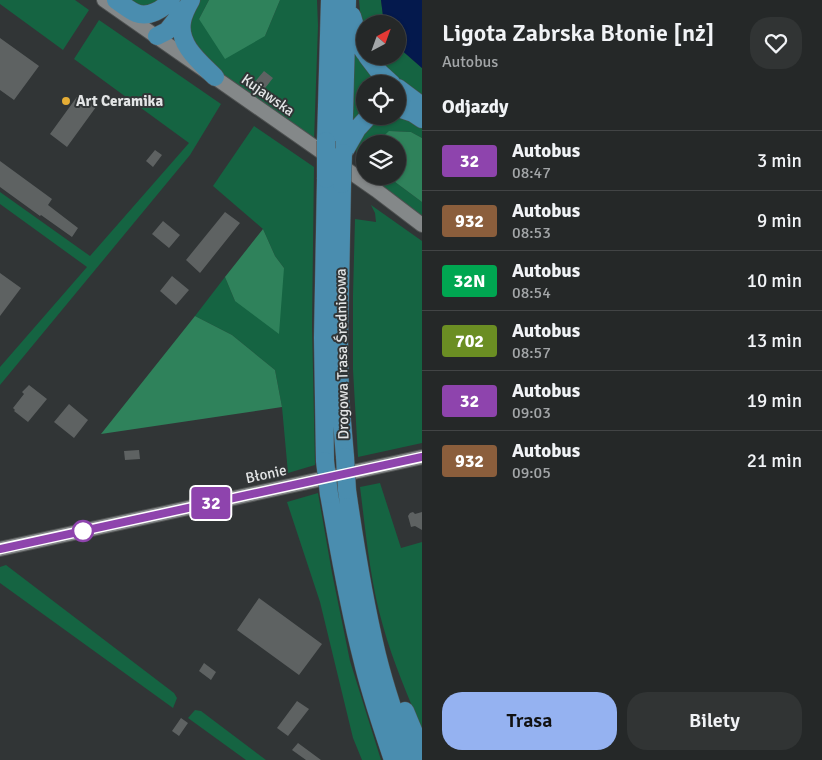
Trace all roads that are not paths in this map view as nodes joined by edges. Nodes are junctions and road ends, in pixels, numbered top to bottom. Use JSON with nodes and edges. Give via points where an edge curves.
{"nodes":[{"id":1,"x":104,"y":0,"type":"edge"},
{"id":2,"x":116,"y":0,"type":"edge"},
{"id":3,"x":172,"y":0,"type":"edge"},
{"id":4,"x":191,"y":0,"type":"edge"},
{"id":5,"x":321,"y":0,"type":"edge"},
{"id":6,"x":330,"y":0,"type":"edge"},
{"id":7,"x":347,"y":0,"type":"edge"},
{"id":8,"x":356,"y":30,"type":"edge"},
{"id":9,"x":157,"y":36,"type":"junction"},
{"id":10,"x":329,"y":65,"type":"junction"},
{"id":11,"x":374,"y":65,"type":"edge"},
{"id":12,"x":382,"y":75,"type":"edge"},
{"id":13,"x":214,"y":77,"type":"junction"},
{"id":14,"x":406,"y":94,"type":"edge"},
{"id":15,"x":422,"y":106,"type":"edge"},
{"id":16,"x":406,"y":110,"type":"edge"},
{"id":17,"x":422,"y":119,"type":"edge"},
{"id":18,"x":360,"y":125,"type":"edge"},
{"id":19,"x":343,"y":153,"type":"junction"},
{"id":20,"x":334,"y":182,"type":"junction"},
{"id":21,"x":419,"y":222,"type":"edge"},
{"id":22,"x":422,"y":457,"type":"edge"},
{"id":23,"x":0,"y":549,"type":"edge"},
{"id":24,"x":365,"y":598,"type":"junction"},
{"id":25,"x":422,"y":752,"type":"edge"},
{"id":26,"x":393,"y":760,"type":"edge"},
{"id":27,"x":411,"y":760,"type":"edge"}],
"edges":[{"from":1,"to":9,"type":"street","name":"Kujawska"},
{"from":2,"to":3,"type":"main road","via":[[137,14],[147,14],[164,8]]},
{"from":3,"to":9,"type":"main road","via":[[158,24]]},
{"from":4,"to":9,"type":"main road","via":[[168,32]]},
{"from":4,"to":13,"type":"main road","via":[[182,22],[184,43]]},
{"from":5,"to":10,"type":"main road"},
{"from":6,"to":10,"type":"main road","name":"Drogowa Trasa Średnicowa"},
{"from":7,"to":8,"type":"main road"},
{"from":7,"to":19,"type":"main road","name":"Drogowa Trasa Średnicowa"},
{"from":9,"to":13,"type":"street","name":"Kujawska"},
{"from":10,"to":20,"type":"main road","name":"Drogowa Trasa Średnicowa","bridge":true,"via":[[326,141]]},
{"from":11,"to":12,"type":"main road"},
{"from":13,"to":21,"type":"street","name":"Kujawska"},
{"from":14,"to":15,"type":"main road"},
{"from":16,"to":17,"type":"main road"},
{"from":18,"to":19,"type":"main road"},
{"from":19,"to":20,"type":"main road","name":"Drogowa Trasa Średnicowa","bridge":true},
{"from":20,"to":24,"type":"main road","name":"Drogowa Trasa Średnicowa","bridge":true,"via":[[340,397],[348,490]]},
{"from":20,"to":26,"type":"main road","name":"Drogowa Trasa Średnicowa","bridge":true,"via":[[323,330],[325,461],[346,588],[362,660]]},
{"from":22,"to":23,"type":"street","name":"Błonie"},
{"from":24,"to":25,"type":"main road"},
{"from":24,"to":27,"type":"main road","name":"Drogowa Trasa Średnicowa","via":[[394,713]]}]}
